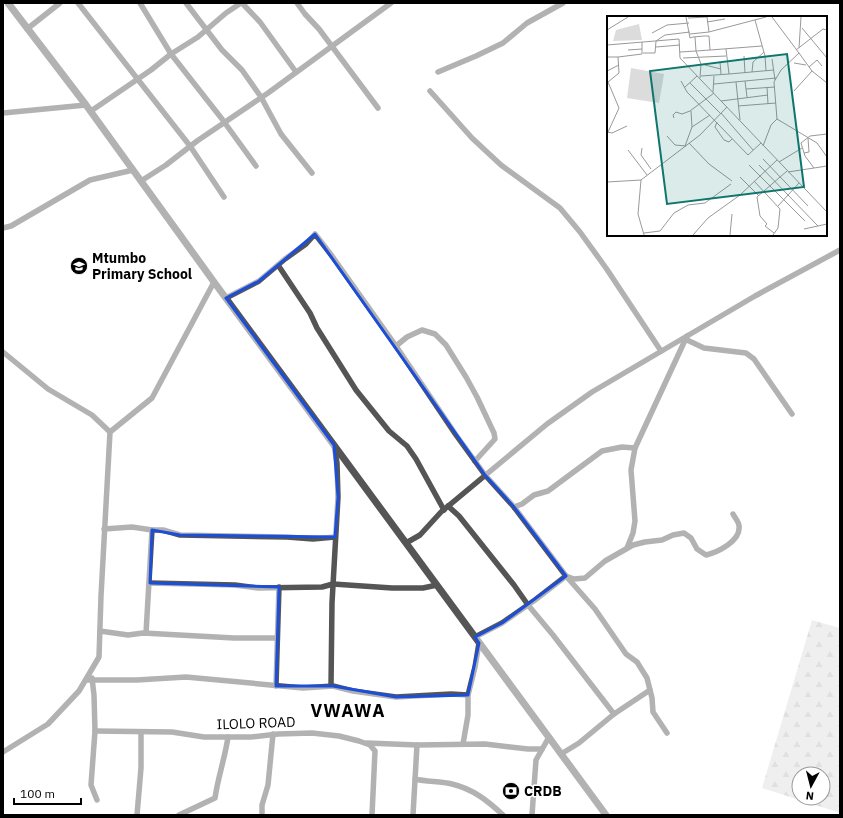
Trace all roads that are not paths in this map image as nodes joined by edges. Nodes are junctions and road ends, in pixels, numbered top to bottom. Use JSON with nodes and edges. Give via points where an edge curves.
{"nodes":[{"id":1,"x":8,"y":3,"type":"edge"},
{"id":2,"x":60,"y":3,"type":"edge"},
{"id":3,"x":78,"y":3,"type":"edge"},
{"id":4,"x":140,"y":3,"type":"edge"},
{"id":5,"x":186,"y":3,"type":"edge"},
{"id":6,"x":242,"y":3,"type":"edge"},
{"id":7,"x":297,"y":3,"type":"edge"},
{"id":8,"x":391,"y":3,"type":"edge"},
{"id":9,"x":563,"y":3,"type":"edge"},
{"id":10,"x":27,"y":29,"type":"junction"},
{"id":11,"x":207,"y":29,"type":"junction"},
{"id":12,"x":331,"y":46,"type":"junction"},
{"id":13,"x":171,"y":54,"type":"junction"},
{"id":14,"x":296,"y":72,"type":"junction"},
{"id":15,"x":438,"y":72,"type":"dead end"},
{"id":16,"x":137,"y":79,"type":"junction"},
{"id":17,"x":430,"y":91,"type":"dead end"},
{"id":18,"x":261,"y":97,"type":"junction"},
{"id":19,"x":86,"y":105,"type":"junction"},
{"id":20,"x":378,"y":108,"type":"dead end"},
{"id":21,"x":91,"y":111,"type":"junction"},
{"id":22,"x":3,"y":113,"type":"edge"},
{"id":23,"x":225,"y":123,"type":"junction"},
{"id":24,"x":190,"y":146,"type":"junction"},
{"id":25,"x":256,"y":166,"type":"dead end"},
{"id":26,"x":133,"y":170,"type":"junction"},
{"id":27,"x":312,"y":173,"type":"dead end"},
{"id":28,"x":140,"y":181,"type":"junction"},
{"id":29,"x":224,"y":197,"type":"dead end"},
{"id":30,"x":3,"y":228,"type":"edge"},
{"id":31,"x":840,"y":250,"type":"edge"},
{"id":32,"x":278,"y":265,"type":"junction"},
{"id":33,"x":214,"y":282,"type":"junction"},
{"id":34,"x":226,"y":298,"type":"junction"},
{"id":35,"x":686,"y":337,"type":"junction"},
{"id":36,"x":396,"y":346,"type":"junction"},
{"id":37,"x":661,"y":351,"type":"junction"},
{"id":38,"x":3,"y":352,"type":"edge"},
{"id":39,"x":792,"y":414,"type":"dead end"},
{"id":40,"x":110,"y":432,"type":"junction"},
{"id":41,"x":334,"y":445,"type":"junction"},
{"id":42,"x":635,"y":448,"type":"junction"},
{"id":43,"x":475,"y":461,"type":"junction"},
{"id":44,"x":485,"y":475,"type":"junction"},
{"id":45,"x":514,"y":507,"type":"junction"},
{"id":46,"x":446,"y":508,"type":"junction"},
{"id":47,"x":733,"y":514,"type":"dead end"},
{"id":48,"x":104,"y":529,"type":"junction"},
{"id":49,"x":152,"y":530,"type":"junction"},
{"id":50,"x":335,"y":537,"type":"junction"},
{"id":51,"x":406,"y":543,"type":"junction"},
{"id":52,"x":627,"y":548,"type":"junction"},
{"id":53,"x":566,"y":576,"type":"junction"},
{"id":54,"x":150,"y":582,"type":"junction"},
{"id":55,"x":333,"y":584,"type":"junction"},
{"id":56,"x":437,"y":585,"type":"junction"},
{"id":57,"x":279,"y":587,"type":"junction"},
{"id":58,"x":528,"y":605,"type":"junction"},
{"id":59,"x":100,"y":631,"type":"junction"},
{"id":60,"x":146,"y":633,"type":"junction"},
{"id":61,"x":277,"y":638,"type":"junction"},
{"id":62,"x":477,"y":640,"type":"junction"},
{"id":63,"x":89,"y":680,"type":"junction"},
{"id":64,"x":276,"y":686,"type":"junction"},
{"id":65,"x":331,"y":686,"type":"junction"},
{"id":66,"x":650,"y":690,"type":"junction"},
{"id":67,"x":468,"y":695,"type":"junction"},
{"id":68,"x":614,"y":714,"type":"junction"},
{"id":69,"x":94,"y":731,"type":"junction"},
{"id":70,"x":141,"y":732,"type":"junction"},
{"id":71,"x":667,"y":733,"type":"dead end"},
{"id":72,"x":273,"y":734,"type":"junction"},
{"id":73,"x":228,"y":737,"type":"junction"},
{"id":74,"x":549,"y":737,"type":"junction"},
{"id":75,"x":365,"y":743,"type":"junction"},
{"id":76,"x":463,"y":744,"type":"junction"},
{"id":77,"x":417,"y":745,"type":"junction"},
{"id":78,"x":542,"y":749,"type":"junction"},
{"id":79,"x":3,"y":752,"type":"edge"},
{"id":80,"x":561,"y":754,"type":"junction"},
{"id":81,"x":415,"y":779,"type":"junction"},
{"id":82,"x":97,"y":800,"type":"dead end"},
{"id":83,"x":137,"y":815,"type":"edge"},
{"id":84,"x":179,"y":815,"type":"edge"},
{"id":85,"x":262,"y":815,"type":"edge"},
{"id":86,"x":372,"y":815,"type":"edge"},
{"id":87,"x":413,"y":815,"type":"edge"},
{"id":88,"x":504,"y":815,"type":"edge"},
{"id":89,"x":532,"y":815,"type":"edge"},
{"id":90,"x":606,"y":815,"type":"edge"}],
"edges":[{"from":1,"to":10,"type":"street"},
{"from":2,"to":10,"type":"street"},
{"from":3,"to":16,"type":"street"},
{"from":4,"to":13,"type":"street"},
{"from":5,"to":11,"type":"street"},
{"from":6,"to":11,"type":"street"},
{"from":6,"to":14,"type":"street","via":[[260,22]]},
{"from":7,"to":12,"type":"street"},
{"from":8,"to":12,"type":"street"},
{"from":9,"to":15,"type":"street","via":[[502,42]]},
{"from":10,"to":19,"type":"street"},
{"from":11,"to":13,"type":"street"},
{"from":11,"to":18,"type":"street"},
{"from":12,"to":14,"type":"street"},
{"from":12,"to":20,"type":"street"},
{"from":13,"to":16,"type":"street"},
{"from":13,"to":23,"type":"street"},
{"from":14,"to":18,"type":"street"},
{"from":16,"to":21,"type":"street"},
{"from":16,"to":24,"type":"street"},
{"from":17,"to":37,"type":"street","via":[[472,138],[501,165],[560,208],[606,268]]},
{"from":18,"to":23,"type":"street"},
{"from":18,"to":27,"type":"street","via":[[281,134]]},
{"from":19,"to":21,"type":"street"},
{"from":19,"to":22,"type":"street"},
{"from":21,"to":26,"type":"street"},
{"from":23,"to":24,"type":"street"},
{"from":23,"to":25,"type":"street"},
{"from":24,"to":28,"type":"street"},
{"from":24,"to":29,"type":"street"},
{"from":26,"to":28,"type":"street"},
{"from":26,"to":30,"type":"street","via":[[90,180],[11,226]]},
{"from":28,"to":33,"type":"street"},
{"from":31,"to":35,"type":"street"},
{"from":32,"to":34,"type":"street","via":[[259,281]]},
{"from":32,"to":36,"type":"street","via":[[315,234]]},
{"from":32,"to":46,"type":"street","via":[[356,390],[389,431],[407,446]]},
{"from":33,"to":34,"type":"street"},
{"from":33,"to":40,"type":"street","via":[[152,398]]},
{"from":34,"to":41,"type":"street"},
{"from":35,"to":37,"type":"street"},
{"from":35,"to":39,"type":"street","via":[[704,348],[746,353],[754,359]]},
{"from":35,"to":42,"type":"street"},
{"from":36,"to":43,"type":"street"},
{"from":36,"to":43,"type":"street","via":[[407,336],[422,330],[435,334],[446,345],[477,397],[494,433],[495,439]]},
{"from":37,"to":44,"type":"street","via":[[592,392],[547,424]]},
{"from":38,"to":40,"type":"street","via":[[48,388],[92,415]]},
{"from":40,"to":48,"type":"street"},
{"from":41,"to":50,"type":"street","via":[[338,497]]},
{"from":41,"to":51,"type":"street"},
{"from":42,"to":45,"type":"street","via":[[622,447],[602,451],[548,492]]},
{"from":42,"to":52,"type":"street","via":[[631,470],[635,521]]},
{"from":43,"to":44,"type":"street"},
{"from":44,"to":45,"type":"street"},
{"from":44,"to":46,"type":"street"},
{"from":45,"to":53,"type":"street"},
{"from":46,"to":51,"type":"street","via":[[420,535]]},
{"from":46,"to":58,"type":"street","via":[[459,516]]},
{"from":47,"to":52,"type":"street","via":[[739,524],[738,534],[716,553],[706,555],[697,549],[692,538],[684,532]]},
{"from":48,"to":49,"type":"street","via":[[132,527]]},
{"from":48,"to":59,"type":"street"},
{"from":49,"to":50,"type":"street","via":[[180,535],[313,539]]},
{"from":49,"to":54,"type":"street"},
{"from":50,"to":55,"type":"street"},
{"from":51,"to":56,"type":"street"},
{"from":52,"to":53,"type":"street","via":[[585,578],[574,579]]},
{"from":53,"to":58,"type":"street"},
{"from":53,"to":66,"type":"street","via":[[595,609],[626,654],[637,662],[647,678]]},
{"from":54,"to":57,"type":"street"},
{"from":54,"to":60,"type":"street"},
{"from":55,"to":56,"type":"street","via":[[392,588],[424,588]]},
{"from":55,"to":57,"type":"street","via":[[322,587]]},
{"from":55,"to":65,"type":"street"},
{"from":56,"to":62,"type":"street"},
{"from":57,"to":61,"type":"street"},
{"from":58,"to":62,"type":"street"},
{"from":58,"to":68,"type":"street"},
{"from":59,"to":60,"type":"street","via":[[128,635]]},
{"from":59,"to":63,"type":"street","via":[[100,657],[91,671]]},
{"from":60,"to":61,"type":"street"},
{"from":61,"to":64,"type":"street"},
{"from":62,"to":67,"type":"street","via":[[475,667]]},
{"from":62,"to":74,"type":"street"},
{"from":63,"to":64,"type":"street","via":[[186,677]]},
{"from":63,"to":69,"type":"street","via":[[94,695]]},
{"from":63,"to":79,"type":"street","via":[[48,724]]},
{"from":64,"to":65,"type":"street"},
{"from":65,"to":67,"type":"street","via":[[396,697]]},
{"from":66,"to":68,"type":"street"},
{"from":66,"to":71,"type":"street","via":[[654,712]]},
{"from":67,"to":76,"type":"street","via":[[468,715]]},
{"from":68,"to":80,"type":"street","via":[[579,743]]},
{"from":69,"to":70,"type":"street","name":"ILOLO ROAD"},
{"from":69,"to":82,"type":"street","via":[[91,785]]},
{"from":70,"to":73,"type":"street","name":"ILOLO ROAD","via":[[172,732],[204,738]]},
{"from":70,"to":83,"type":"street"},
{"from":72,"to":73,"type":"street","name":"ILOLO ROAD"},
{"from":72,"to":75,"type":"street","name":"ILOLO ROAD","via":[[312,733],[339,736]]},
{"from":72,"to":85,"type":"street"},
{"from":73,"to":84,"type":"street","via":[[215,798]]},
{"from":74,"to":78,"type":"street"},
{"from":74,"to":80,"type":"street"},
{"from":75,"to":77,"type":"street","name":"ILOLO ROAD"},
{"from":75,"to":86,"type":"street","via":[[375,751]]},
{"from":76,"to":77,"type":"street","name":"ILOLO ROAD"},
{"from":76,"to":78,"type":"street","name":"ILOLO ROAD"},
{"from":77,"to":81,"type":"street"},
{"from":78,"to":89,"type":"street","via":[[536,760]]},
{"from":80,"to":90,"type":"street"},
{"from":81,"to":87,"type":"street"},
{"from":81,"to":88,"type":"street","via":[[469,789]]}]}
